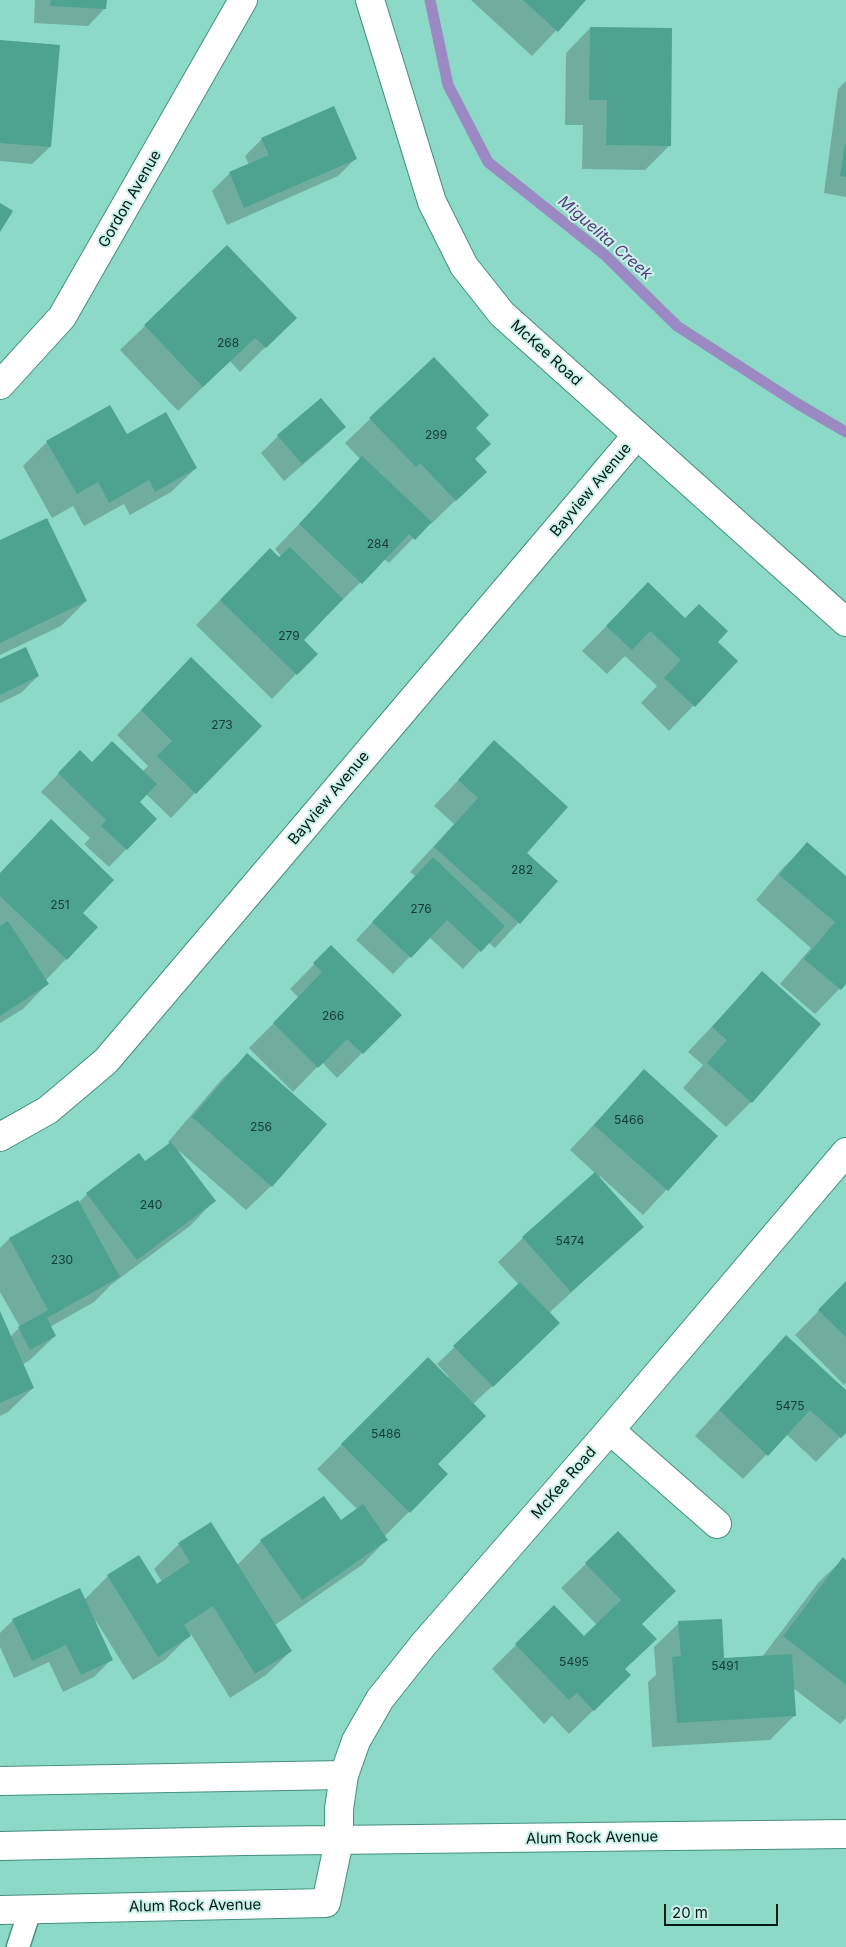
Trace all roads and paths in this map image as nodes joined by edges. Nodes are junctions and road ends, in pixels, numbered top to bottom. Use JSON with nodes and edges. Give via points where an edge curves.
{"nodes":[{"id":1,"x":243,"y":0,"type":"edge"},
{"id":2,"x":370,"y":0,"type":"edge"},
{"id":3,"x":0,"y":385,"type":"edge"},
{"id":4,"x":637,"y":435,"type":"junction"},
{"id":5,"x":846,"y":622,"type":"edge"},
{"id":6,"x":0,"y":1137,"type":"edge"},
{"id":7,"x":846,"y":1152,"type":"edge"},
{"id":8,"x":610,"y":1430,"type":"junction"},
{"id":9,"x":717,"y":1524,"type":"dead end"},
{"id":10,"x":344,"y":1775,"type":"junction"},
{"id":11,"x":0,"y":1781,"type":"edge"},
{"id":12,"x":846,"y":1834,"type":"edge"},
{"id":13,"x":339,"y":1840,"type":"junction"},
{"id":14,"x":0,"y":1846,"type":"edge"},
{"id":15,"x":0,"y":1910,"type":"edge"},
{"id":16,"x":30,"y":1910,"type":"junction"},
{"id":17,"x":18,"y":1947,"type":"edge"}],
"edges":[{"from":1,"to":3,"type":"street","name":"Gordon Avenue","via":[[62,317]]},
{"from":2,"to":4,"type":"street","name":"McKee Road","via":[[432,202],[464,266],[502,314]]},
{"from":4,"to":5,"type":"street","name":"McKee Road"},
{"from":4,"to":6,"type":"street","name":"Bayview Avenue","via":[[106,1061],[48,1110]]},
{"from":7,"to":8,"type":"street","name":"McKee Road"},
{"from":8,"to":9,"type":"street"},
{"from":8,"to":10,"type":"street","name":"McKee Road","via":[[380,1699],[356,1741]]},
{"from":10,"to":11,"type":"street"},
{"from":10,"to":13,"type":"street","name":"McKee Road"},
{"from":12,"to":13,"type":"street","name":"Alum Rock Avenue"},
{"from":13,"to":14,"type":"street","name":"Alum Rock Avenue"},
{"from":13,"to":16,"type":"street","name":"Alum Rock Avenue","via":[[326,1903]]},
{"from":15,"to":16,"type":"street","name":"Alum Rock Avenue"},
{"from":16,"to":17,"type":"lane"}]}
